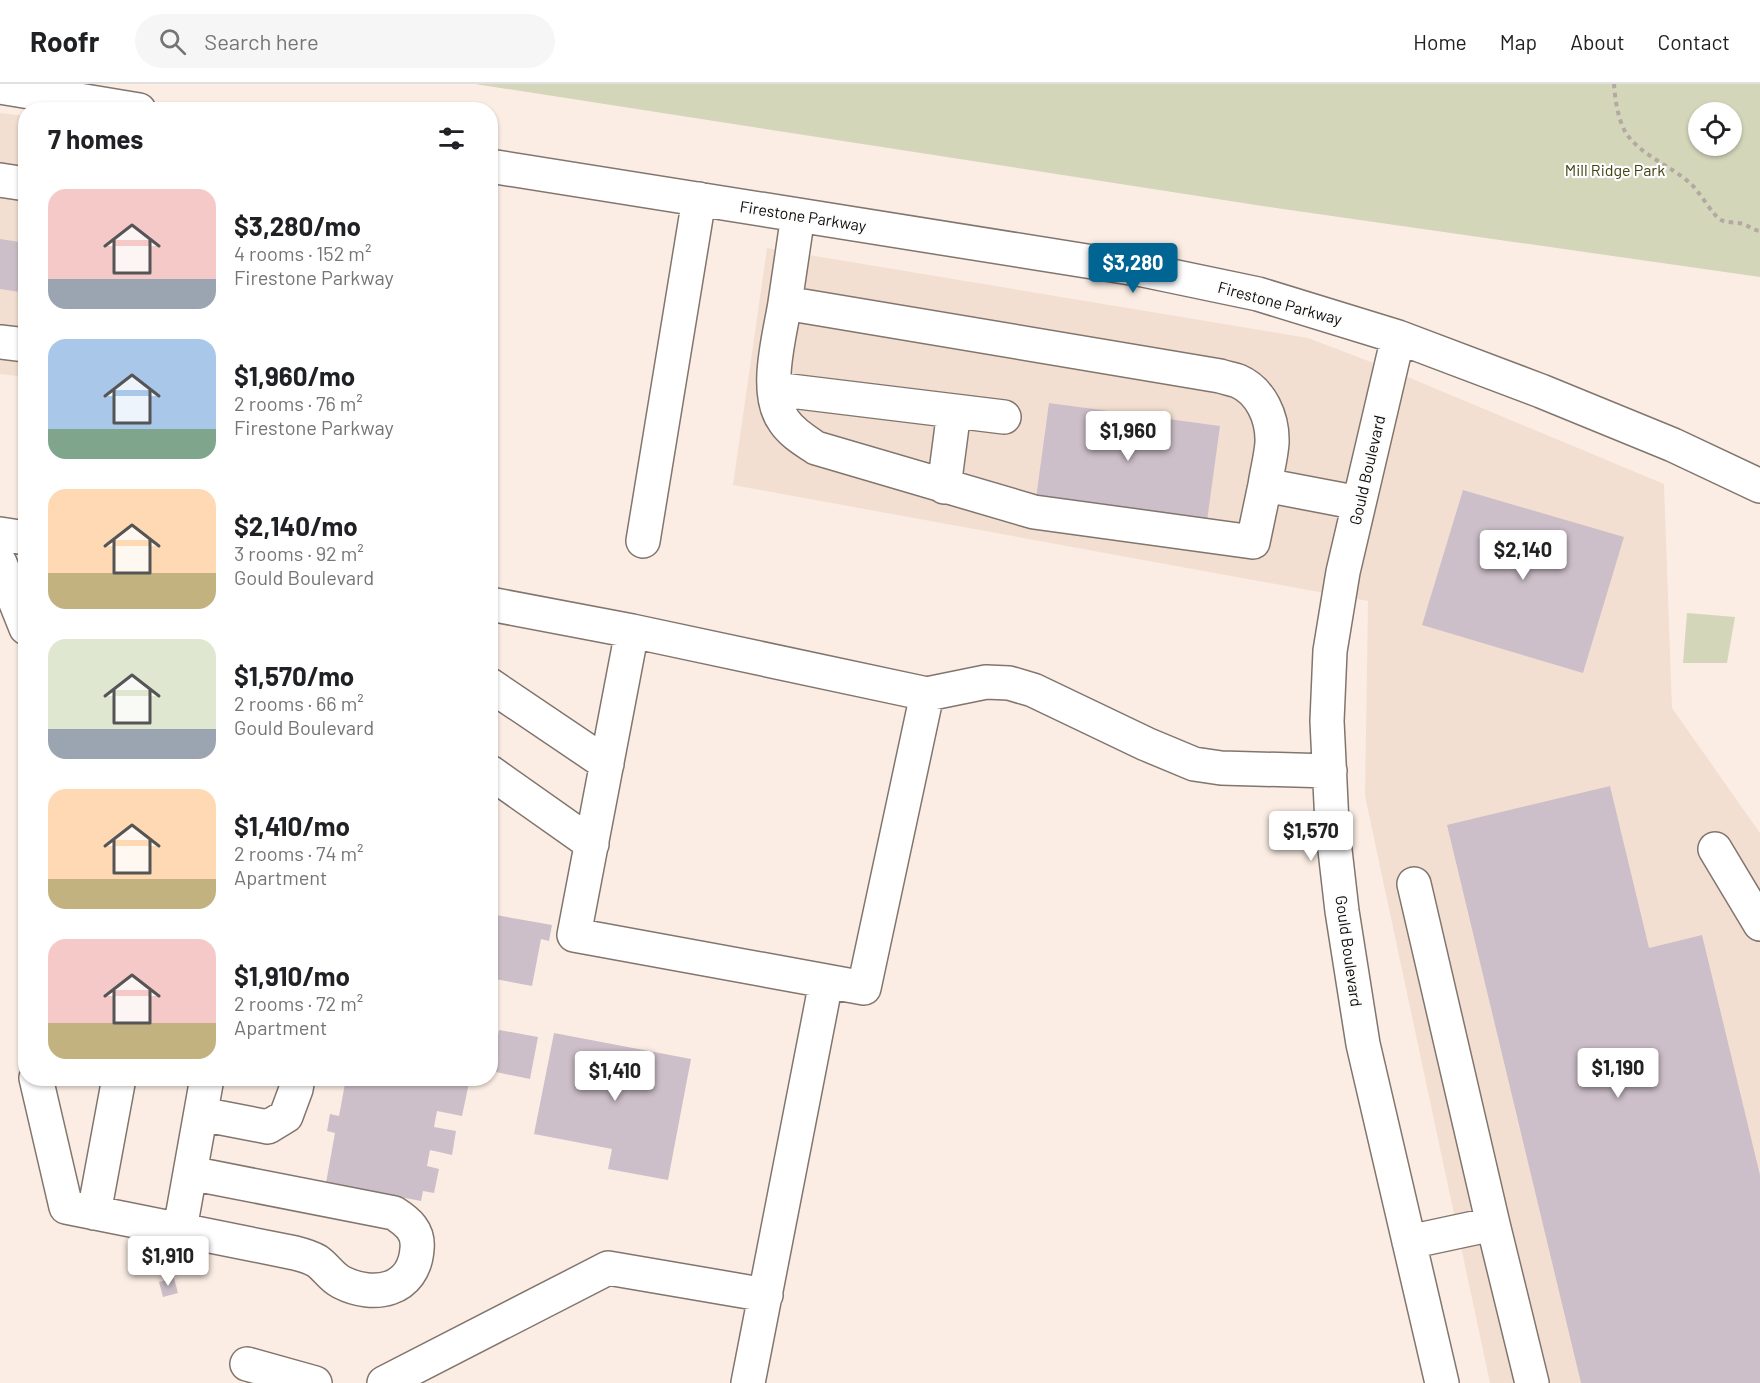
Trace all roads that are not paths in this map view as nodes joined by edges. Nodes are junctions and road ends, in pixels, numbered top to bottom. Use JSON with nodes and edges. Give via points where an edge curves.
{"nodes":[{"id":1,"x":0,"y":87,"type":"edge"},
{"id":2,"x":91,"y":102,"type":"edge"},
{"id":3,"x":498,"y":167,"type":"edge"},
{"id":4,"x":0,"y":180,"type":"edge"},
{"id":5,"x":18,"y":183,"type":"edge"},
{"id":6,"x":699,"y":199,"type":"junction"},
{"id":7,"x":798,"y":215,"type":"junction"},
{"id":8,"x":785,"y":303,"type":"junction"},
{"id":9,"x":1398,"y":337,"type":"junction"},
{"id":10,"x":0,"y":342,"type":"edge"},
{"id":11,"x":18,"y":344,"type":"edge"},
{"id":12,"x":774,"y":389,"type":"junction"},
{"id":13,"x":954,"y":411,"type":"junction"},
{"id":14,"x":1004,"y":417,"type":"dead end"},
{"id":15,"x":1265,"y":484,"type":"junction"},
{"id":16,"x":1760,"y":486,"type":"edge"},
{"id":17,"x":944,"y":487,"type":"junction"},
{"id":18,"x":1359,"y":503,"type":"junction"},
{"id":19,"x":0,"y":534,"type":"edge"},
{"id":20,"x":18,"y":537,"type":"edge"},
{"id":21,"x":644,"y":541,"type":"dead end"},
{"id":22,"x":0,"y":563,"type":"edge"},
{"id":23,"x":498,"y":606,"type":"edge"},
{"id":24,"x":18,"y":608,"type":"edge"},
{"id":25,"x":632,"y":631,"type":"junction"},
{"id":26,"x":498,"y":690,"type":"edge"},
{"id":27,"x":927,"y":694,"type":"junction"},
{"id":28,"x":607,"y":764,"type":"junction"},
{"id":29,"x":1330,"y":771,"type":"junction"},
{"id":30,"x":498,"y":778,"type":"edge"},
{"id":31,"x":592,"y":844,"type":"junction"},
{"id":32,"x":1715,"y":849,"type":"dead end"},
{"id":33,"x":1414,"y":884,"type":"dead end"},
{"id":34,"x":1760,"y":924,"type":"edge"},
{"id":35,"x":826,"y":982,"type":"junction"},
{"id":36,"x":38,"y":1086,"type":"edge"},
{"id":37,"x":118,"y":1086,"type":"edge"},
{"id":38,"x":206,"y":1086,"type":"edge"},
{"id":39,"x":297,"y":1086,"type":"edge"},
{"id":40,"x":201,"y":1114,"type":"junction"},
{"id":41,"x":190,"y":1173,"type":"junction"},
{"id":42,"x":94,"y":1213,"type":"junction"},
{"id":43,"x":1493,"y":1224,"type":"junction"},
{"id":44,"x":180,"y":1229,"type":"junction"},
{"id":45,"x":1408,"y":1242,"type":"junction"},
{"id":46,"x":766,"y":1294,"type":"junction"},
{"id":47,"x":247,"y":1364,"type":"dead end"},
{"id":48,"x":315,"y":1383,"type":"edge"},
{"id":49,"x":384,"y":1383,"type":"edge"},
{"id":50,"x":748,"y":1383,"type":"edge"},
{"id":51,"x":1442,"y":1383,"type":"edge"},
{"id":52,"x":1532,"y":1383,"type":"edge"}],
"edges":[{"from":1,"to":2,"type":"street"},
{"from":3,"to":6,"type":"street","name":"Firestone Parkway"},
{"from":4,"to":5,"type":"street"},
{"from":6,"to":7,"type":"street","name":"Firestone Parkway"},
{"from":6,"to":21,"type":"street"},
{"from":7,"to":8,"type":"street"},
{"from":7,"to":9,"type":"street","name":"Firestone Parkway","via":[[1143,270],[1258,294]]},
{"from":8,"to":12,"type":"street"},
{"from":8,"to":15,"type":"street","via":[[1239,382],[1264,405],[1269,422],[1272,441]]},
{"from":9,"to":16,"type":"street","name":"Firestone Parkway","via":[[1673,445]]},
{"from":9,"to":18,"type":"street","name":"Gould Boulevard"},
{"from":10,"to":11,"type":"street"},
{"from":12,"to":13,"type":"street"},
{"from":12,"to":17,"type":"street","via":[[774,400],[783,420],[796,435],[816,448]]},
{"from":13,"to":14,"type":"street"},
{"from":13,"to":17,"type":"street"},
{"from":15,"to":17,"type":"street","via":[[1254,542],[1034,512]]},
{"from":15,"to":18,"type":"street"},
{"from":18,"to":29,"type":"street","name":"Gould Boulevard","via":[[1330,651]]},
{"from":19,"to":20,"type":"street"},
{"from":22,"to":24,"type":"street"},
{"from":23,"to":25,"type":"street"},
{"from":25,"to":27,"type":"street"},
{"from":25,"to":28,"type":"street"},
{"from":26,"to":28,"type":"street"},
{"from":27,"to":29,"type":"street","via":[[986,682],[1009,683],[1194,764]]},
{"from":27,"to":35,"type":"street","via":[[864,988]]},
{"from":28,"to":31,"type":"street"},
{"from":29,"to":45,"type":"street","name":"Gould Boulevard","via":[[1342,911],[1363,1044]]},
{"from":30,"to":31,"type":"street"},
{"from":31,"to":35,"type":"street","via":[[574,935]]},
{"from":32,"to":34,"type":"street"},
{"from":33,"to":43,"type":"street"},
{"from":35,"to":46,"type":"street"},
{"from":36,"to":42,"type":"street","via":[[66,1207]]},
{"from":37,"to":42,"type":"street"},
{"from":38,"to":40,"type":"street"},
{"from":39,"to":40,"type":"street","via":[[286,1116],[268,1127]]},
{"from":40,"to":41,"type":"street"},
{"from":41,"to":44,"type":"street"},
{"from":41,"to":44,"type":"street","via":[[394,1213],[415,1231],[417,1253],[413,1266],[398,1286],[374,1291],[343,1284],[308,1257]]},
{"from":42,"to":44,"type":"street"},
{"from":43,"to":45,"type":"street"},
{"from":43,"to":52,"type":"street"},
{"from":45,"to":51,"type":"street","name":"Gould Boulevard"},
{"from":46,"to":49,"type":"street","via":[[608,1268]]},
{"from":46,"to":50,"type":"street"},
{"from":47,"to":48,"type":"street"}]}
